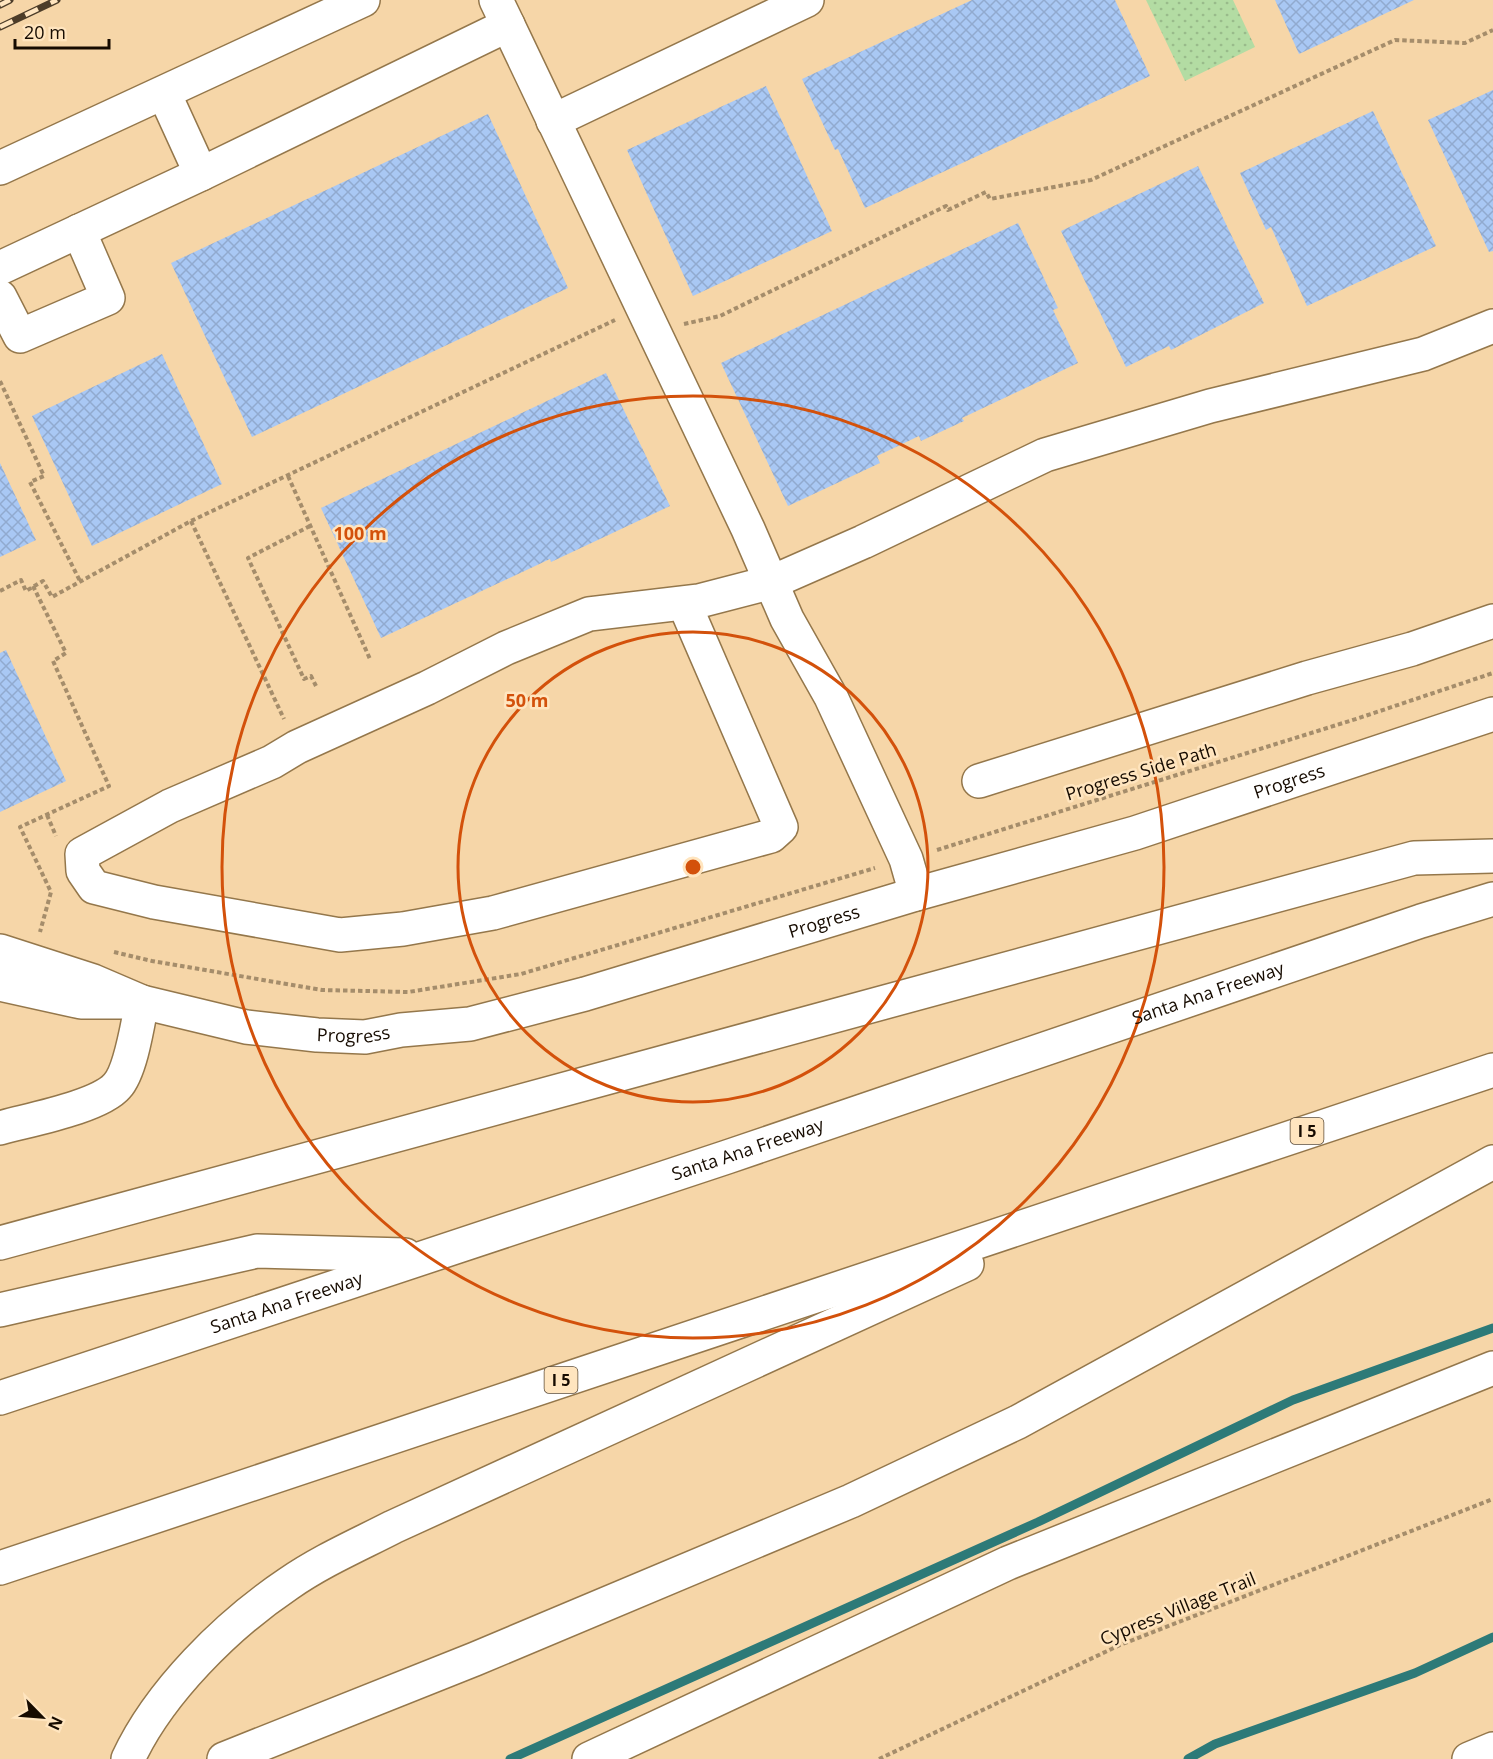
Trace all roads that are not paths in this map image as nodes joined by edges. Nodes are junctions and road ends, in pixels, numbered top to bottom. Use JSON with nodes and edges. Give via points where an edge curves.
{"nodes":[{"id":1,"x":363,"y":0,"type":"edge"},
{"id":2,"x":807,"y":0,"type":"edge"},
{"id":3,"x":502,"y":13,"type":"edge"},
{"id":4,"x":164,"y":93,"type":"junction"},
{"id":5,"x":553,"y":121,"type":"junction"},
{"id":6,"x":0,"y":168,"type":"edge"},
{"id":7,"x":201,"y":174,"type":"junction"},
{"id":8,"x":79,"y":231,"type":"junction"},
{"id":9,"x":0,"y":268,"type":"edge"},
{"id":10,"x":0,"y":297,"type":"edge"},
{"id":11,"x":1493,"y":326,"type":"edge"},
{"id":12,"x":772,"y":582,"type":"junction"},
{"id":13,"x":684,"y":603,"type":"junction"},
{"id":14,"x":1493,"y":621,"type":"edge"},
{"id":15,"x":1493,"y":714,"type":"edge"},
{"id":16,"x":979,"y":781,"type":"dead end"},
{"id":17,"x":1493,"y":856,"type":"edge"},
{"id":18,"x":916,"y":894,"type":"junction"},
{"id":19,"x":1493,"y":899,"type":"edge"},
{"id":20,"x":0,"y":951,"type":"edge"},
{"id":21,"x":0,"y":984,"type":"edge"},
{"id":22,"x":142,"y":1002,"type":"junction"},
{"id":23,"x":1493,"y":1070,"type":"edge"},
{"id":24,"x":0,"y":1126,"type":"edge"},
{"id":25,"x":1493,"y":1162,"type":"edge"},
{"id":26,"x":1122,"y":1193,"type":"junction"},
{"id":27,"x":0,"y":1243,"type":"edge"},
{"id":28,"x":428,"y":1256,"type":"junction"},
{"id":29,"x":0,"y":1310,"type":"edge"},
{"id":30,"x":1493,"y":1368,"type":"edge"},
{"id":31,"x":0,"y":1398,"type":"edge"},
{"id":32,"x":0,"y":1568,"type":"edge"},
{"id":33,"x":1493,"y":1749,"type":"edge"},
{"id":34,"x":128,"y":1759,"type":"edge"},
{"id":35,"x":224,"y":1759,"type":"edge"},
{"id":36,"x":589,"y":1759,"type":"edge"},
{"id":37,"x":1469,"y":1759,"type":"edge"}],
"edges":[{"from":1,"to":4,"type":"main road"},
{"from":2,"to":5,"type":"main road"},
{"from":3,"to":5,"type":"main road"},
{"from":3,"to":7,"type":"main road"},
{"from":4,"to":6,"type":"main road"},
{"from":4,"to":7,"type":"main road"},
{"from":5,"to":12,"type":"main road"},
{"from":7,"to":8,"type":"main road"},
{"from":8,"to":9,"type":"main road"},
{"from":8,"to":10,"type":"main road","via":[[108,298],[20,336]]},
{"from":11,"to":12,"type":"main road","via":[[1423,354],[1210,406],[1046,455]]},
{"from":12,"to":13,"type":"main road"},
{"from":12,"to":18,"type":"main road","via":[[787,619],[831,697],[906,859]]},
{"from":13,"to":13,"type":"main road","via":[[589,614],[506,648],[272,762],[170,806],[82,854],[83,871],[94,887],[154,903],[340,935],[403,929],[493,913],[771,836],[781,827]]},
{"from":14,"to":16,"type":"main road"},
{"from":15,"to":18,"type":"main road","name":"Progress","via":[[1135,833]]},
{"from":17,"to":27,"type":"main road","via":[[1414,858]]},
{"from":18,"to":22,"type":"main road","name":"Progress","via":[[585,994],[470,1024],[365,1037],[317,1035],[246,1027]]},
{"from":19,"to":28,"type":"main road","name":"Santa Ana Freeway"},
{"from":20,"to":22,"type":"main road","name":"Progress","via":[[93,981]]},
{"from":21,"to":22,"type":"main road","name":"Progress","via":[[81,1002]]},
{"from":22,"to":24,"type":"main road","via":[[125,1071],[117,1086],[95,1100]]},
{"from":23,"to":26,"type":"main road","number":"I 5"},
{"from":25,"to":35,"type":"main road","via":[[1018,1422],[851,1501]]},
{"from":26,"to":32,"type":"main road","number":"I 5"},
{"from":26,"to":34,"type":"main road","via":[[393,1527],[289,1583],[236,1623],[171,1692],[149,1720]]},
{"from":28,"to":29,"type":"main road","via":[[257,1251]]},
{"from":28,"to":31,"type":"main road","name":"Santa Ana Freeway"},
{"from":30,"to":36,"type":"main road","via":[[1008,1563]]},
{"from":33,"to":37,"type":"main road"}]}
